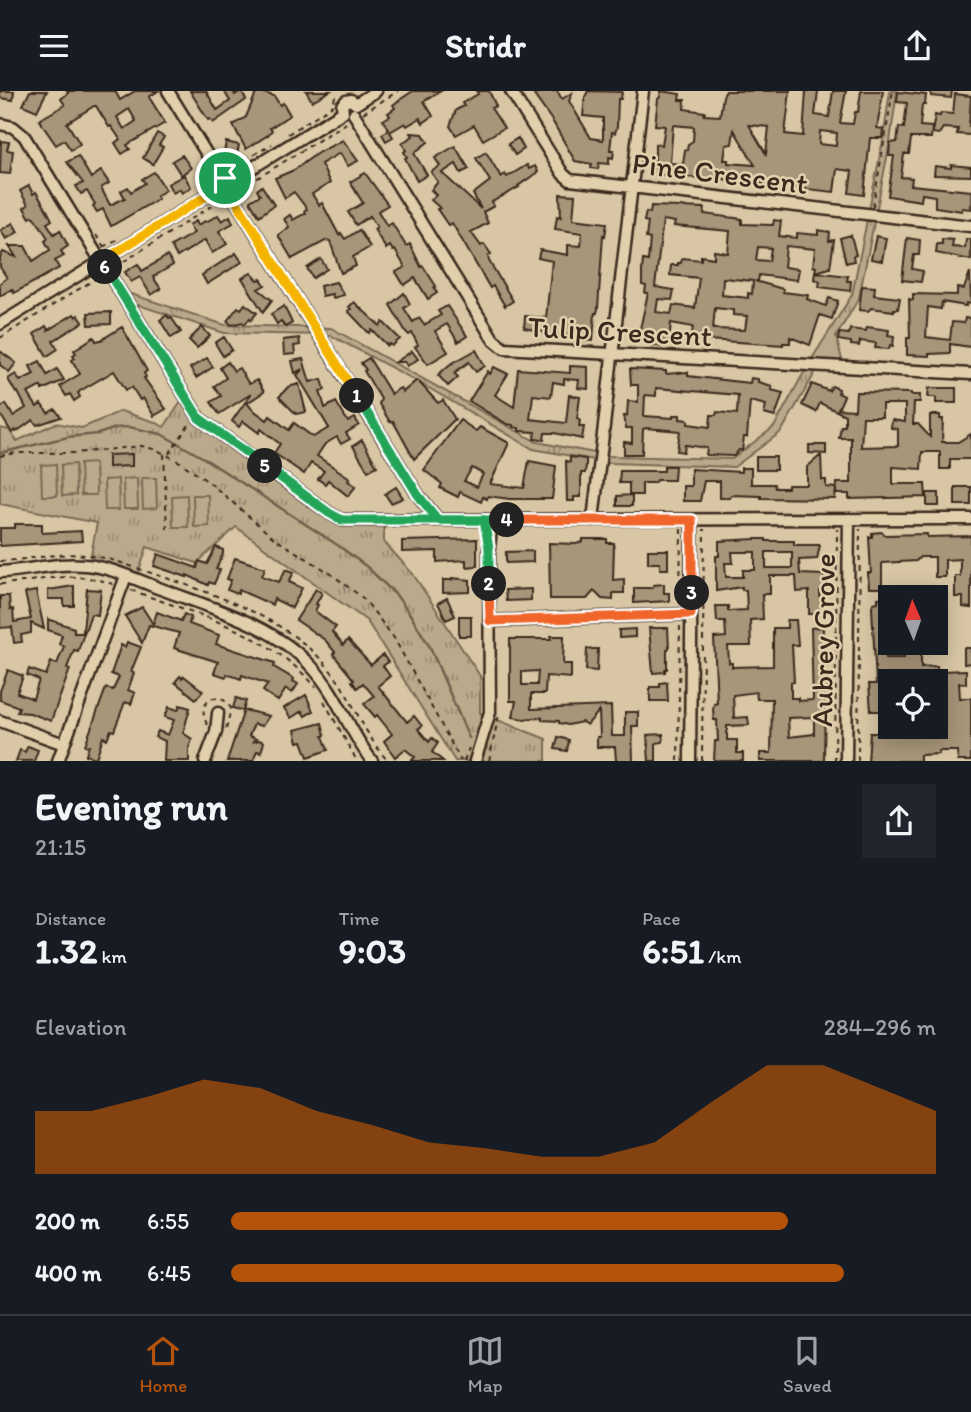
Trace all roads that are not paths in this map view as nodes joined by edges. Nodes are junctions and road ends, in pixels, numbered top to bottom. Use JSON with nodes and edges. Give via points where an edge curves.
{"nodes":[{"id":1,"x":168,"y":91,"type":"edge"},
{"id":2,"x":376,"y":91,"type":"edge"},
{"id":3,"x":511,"y":91,"type":"edge"},
{"id":4,"x":643,"y":91,"type":"edge"},
{"id":5,"x":338,"y":92,"type":"edge"},
{"id":6,"x":352,"y":111,"type":"junction"},
{"id":7,"x":0,"y":124,"type":"edge"},
{"id":8,"x":631,"y":187,"type":"junction"},
{"id":9,"x":227,"y":188,"type":"junction"},
{"id":10,"x":971,"y":226,"type":"edge"},
{"id":11,"x":104,"y":260,"type":"junction"},
{"id":12,"x":0,"y":324,"type":"edge"},
{"id":13,"x":612,"y":355,"type":"junction"},
{"id":14,"x":971,"y":374,"type":"edge"},
{"id":15,"x":418,"y":495,"type":"junction"},
{"id":16,"x":849,"y":519,"type":"junction"},
{"id":17,"x":971,"y":519,"type":"edge"},
{"id":18,"x":424,"y":520,"type":"junction"},
{"id":19,"x":438,"y":520,"type":"junction"},
{"id":20,"x":488,"y":520,"type":"junction"},
{"id":21,"x":593,"y":520,"type":"junction"},
{"id":22,"x":692,"y":520,"type":"junction"},
{"id":23,"x":0,"y":572,"type":"edge"},
{"id":24,"x":126,"y":576,"type":"junction"},
{"id":25,"x":691,"y":614,"type":"junction"},
{"id":26,"x":490,"y":621,"type":"junction"},
{"id":27,"x":218,"y":713,"type":"dead end"},
{"id":28,"x":0,"y":721,"type":"edge"},
{"id":29,"x":64,"y":744,"type":"junction"},
{"id":30,"x":58,"y":761,"type":"edge"},
{"id":31,"x":205,"y":761,"type":"edge"},
{"id":32,"x":372,"y":761,"type":"edge"},
{"id":33,"x":475,"y":761,"type":"edge"},
{"id":34,"x":690,"y":761,"type":"edge"},
{"id":35,"x":846,"y":761,"type":"edge"}],
"edges":[{"from":1,"to":9,"type":"street"},
{"from":2,"to":6,"type":"street"},
{"from":3,"to":8,"type":"street","name":"Pine Crescent","via":[[567,178]]},
{"from":4,"to":8,"type":"street"},
{"from":5,"to":6,"type":"street","name":"Tulip Crescent"},
{"from":6,"to":9,"type":"street"},
{"from":6,"to":13,"type":"street","name":"Tulip Crescent","via":[[498,344],[513,349]]},
{"from":7,"to":11,"type":"street","via":[[24,136]]},
{"from":8,"to":10,"type":"street","name":"Pine Crescent"},
{"from":8,"to":13,"type":"street"},
{"from":9,"to":11,"type":"street"},
{"from":9,"to":15,"type":"street"},
{"from":11,"to":12,"type":"street"},
{"from":11,"to":18,"type":"street","via":[[205,423],[336,518]]},
{"from":13,"to":14,"type":"street","name":"Tulip Crescent"},
{"from":13,"to":21,"type":"street"},
{"from":15,"to":18,"type":"street"},
{"from":15,"to":19,"type":"street"},
{"from":16,"to":17,"type":"street"},
{"from":16,"to":22,"type":"street"},
{"from":16,"to":35,"type":"street","name":"Aubrey Grove"},
{"from":18,"to":19,"type":"street"},
{"from":19,"to":20,"type":"street"},
{"from":20,"to":21,"type":"street"},
{"from":20,"to":26,"type":"street"},
{"from":21,"to":22,"type":"street"},
{"from":22,"to":25,"type":"street"},
{"from":23,"to":24,"type":"street","via":[[81,564]]},
{"from":24,"to":29,"type":"street"},
{"from":24,"to":32,"type":"street","via":[[247,622],[289,645],[330,688]]},
{"from":25,"to":26,"type":"street"},
{"from":25,"to":34,"type":"street"},
{"from":26,"to":33,"type":"street","via":[[490,712]]},
{"from":27,"to":31,"type":"street"},
{"from":28,"to":29,"type":"street"},
{"from":29,"to":30,"type":"street"}]}
